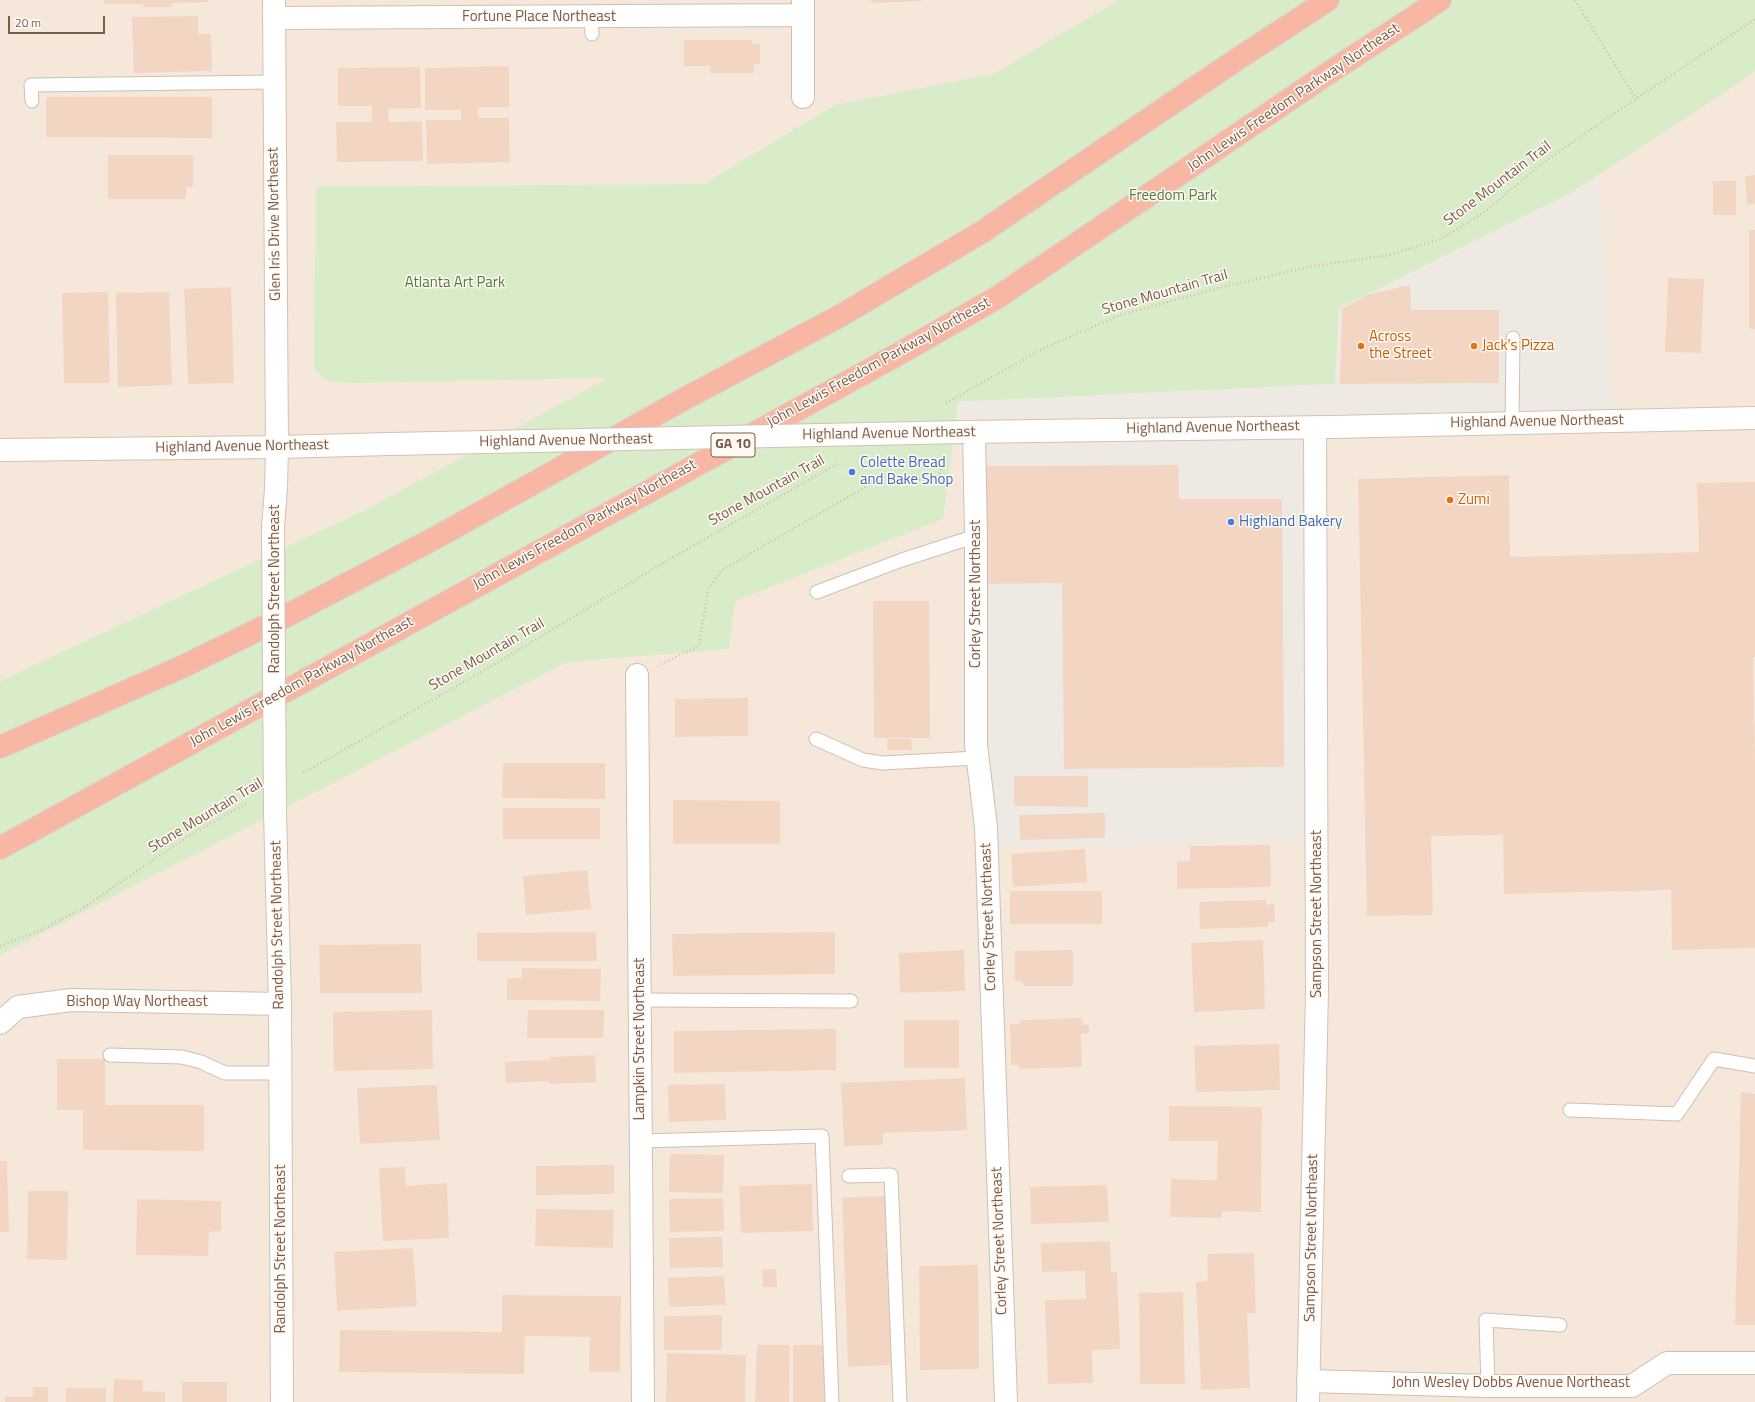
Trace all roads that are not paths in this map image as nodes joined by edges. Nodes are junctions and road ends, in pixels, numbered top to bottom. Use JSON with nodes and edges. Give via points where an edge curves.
{"nodes":[{"id":1,"x":1328,"y":0,"type":"edge"},
{"id":2,"x":1440,"y":0,"type":"edge"},
{"id":3,"x":803,"y":7,"type":"edge"},
{"id":4,"x":274,"y":9,"type":"edge"},
{"id":5,"x":274,"y":82,"type":"junction"},
{"id":6,"x":804,"y":97,"type":"dead end"},
{"id":7,"x":32,"y":101,"type":"dead end"},
{"id":8,"x":1513,"y":338,"type":"dead end"},
{"id":9,"x":1755,"y":418,"type":"edge"},
{"id":10,"x":1512,"y":423,"type":"junction"},
{"id":11,"x":1315,"y":427,"type":"junction"},
{"id":12,"x":969,"y":432,"type":"junction"},
{"id":13,"x":277,"y":447,"type":"junction"},
{"id":14,"x":0,"y":450,"type":"edge"},
{"id":15,"x":976,"y":536,"type":"junction"},
{"id":16,"x":817,"y":592,"type":"dead end"},
{"id":17,"x":637,"y":675,"type":"road end"},
{"id":18,"x":816,"y":739,"type":"dead end"},
{"id":19,"x":0,"y":747,"type":"edge"},
{"id":20,"x":977,"y":758,"type":"junction"},
{"id":21,"x":0,"y":848,"type":"edge"},
{"id":22,"x":640,"y":1000,"type":"junction"},
{"id":23,"x":851,"y":1001,"type":"dead end"},
{"id":24,"x":280,"y":1004,"type":"junction"},
{"id":25,"x":0,"y":1023,"type":"edge"},
{"id":26,"x":110,"y":1055,"type":"dead end"},
{"id":27,"x":1755,"y":1066,"type":"edge"},
{"id":28,"x":280,"y":1073,"type":"junction"},
{"id":29,"x":1570,"y":1110,"type":"dead end"},
{"id":30,"x":641,"y":1141,"type":"junction"},
{"id":31,"x":849,"y":1176,"type":"dead end"},
{"id":32,"x":1560,"y":1325,"type":"dead end"},
{"id":33,"x":1755,"y":1363,"type":"edge"},
{"id":34,"x":1488,"y":1386,"type":"junction"},
{"id":35,"x":1308,"y":1392,"type":"edge"},
{"id":36,"x":282,"y":1402,"type":"edge"},
{"id":37,"x":642,"y":1402,"type":"edge"},
{"id":38,"x":832,"y":1402,"type":"edge"},
{"id":39,"x":900,"y":1402,"type":"edge"},
{"id":40,"x":1006,"y":1402,"type":"edge"}],
"edges":[{"from":1,"to":19,"type":"highway","via":[[982,232],[840,316],[684,399],[437,537],[284,617],[184,666]]},
{"from":2,"to":21,"type":"highway","name":"John Lewis Freedom Parkway Northeast","number":"GA 10","via":[[998,297]]},
{"from":3,"to":4,"type":"street","name":"Fortune Place Northeast","via":[[591,25]]},
{"from":3,"to":6,"type":"street"},
{"from":4,"to":5,"type":"street","name":"Glen Iris Drive Northeast"},
{"from":5,"to":7,"type":"lane","via":[[31,85]]},
{"from":5,"to":13,"type":"street","name":"Glen Iris Drive Northeast"},
{"from":8,"to":10,"type":"lane"},
{"from":9,"to":10,"type":"street","name":"Highland Avenue Northeast"},
{"from":10,"to":11,"type":"street","name":"Highland Avenue Northeast"},
{"from":11,"to":12,"type":"street","name":"Highland Avenue Northeast"},
{"from":11,"to":35,"type":"street","name":"Sampson Street Northeast","via":[[1318,990]]},
{"from":12,"to":13,"type":"street","name":"Highland Avenue Northeast","bridge":true},
{"from":12,"to":15,"type":"street","name":"Corley Street Northeast"},
{"from":13,"to":14,"type":"street","name":"Highland Avenue Northeast"},
{"from":13,"to":24,"type":"street","name":"Randolph Street Northeast","bridge":true,"via":[[274,527],[275,813]]},
{"from":15,"to":16,"type":"lane"},
{"from":15,"to":20,"type":"street","name":"Corley Street Northeast"},
{"from":17,"to":22,"type":"street","name":"Lampkin Street Northeast"},
{"from":18,"to":20,"type":"lane","via":[[863,760],[883,764]]},
{"from":20,"to":40,"type":"street","name":"Corley Street Northeast","via":[[986,827]]},
{"from":22,"to":23,"type":"lane"},
{"from":22,"to":30,"type":"street","name":"Lampkin Street Northeast"},
{"from":24,"to":25,"type":"street","name":"Bishop Way Northeast","via":[[71,1000],[18,1007]]},
{"from":24,"to":28,"type":"street","name":"Randolph Street Northeast"},
{"from":26,"to":28,"type":"lane","via":[[182,1057],[225,1073]]},
{"from":27,"to":29,"type":"lane","via":[[1714,1059],[1676,1114]]},
{"from":28,"to":36,"type":"street","name":"Randolph Street Northeast"},
{"from":30,"to":37,"type":"street","name":"Lampkin Street Northeast"},
{"from":30,"to":38,"type":"lane","via":[[822,1136]]},
{"from":31,"to":39,"type":"lane","via":[[891,1176]]},
{"from":32,"to":34,"type":"lane","via":[[1486,1320]]},
{"from":33,"to":34,"type":"street","name":"John Wesley Dobbs Avenue Northeast","via":[[1667,1363],[1632,1386]]},
{"from":34,"to":35,"type":"street","name":"John Wesley Dobbs Avenue Northeast"}]}
